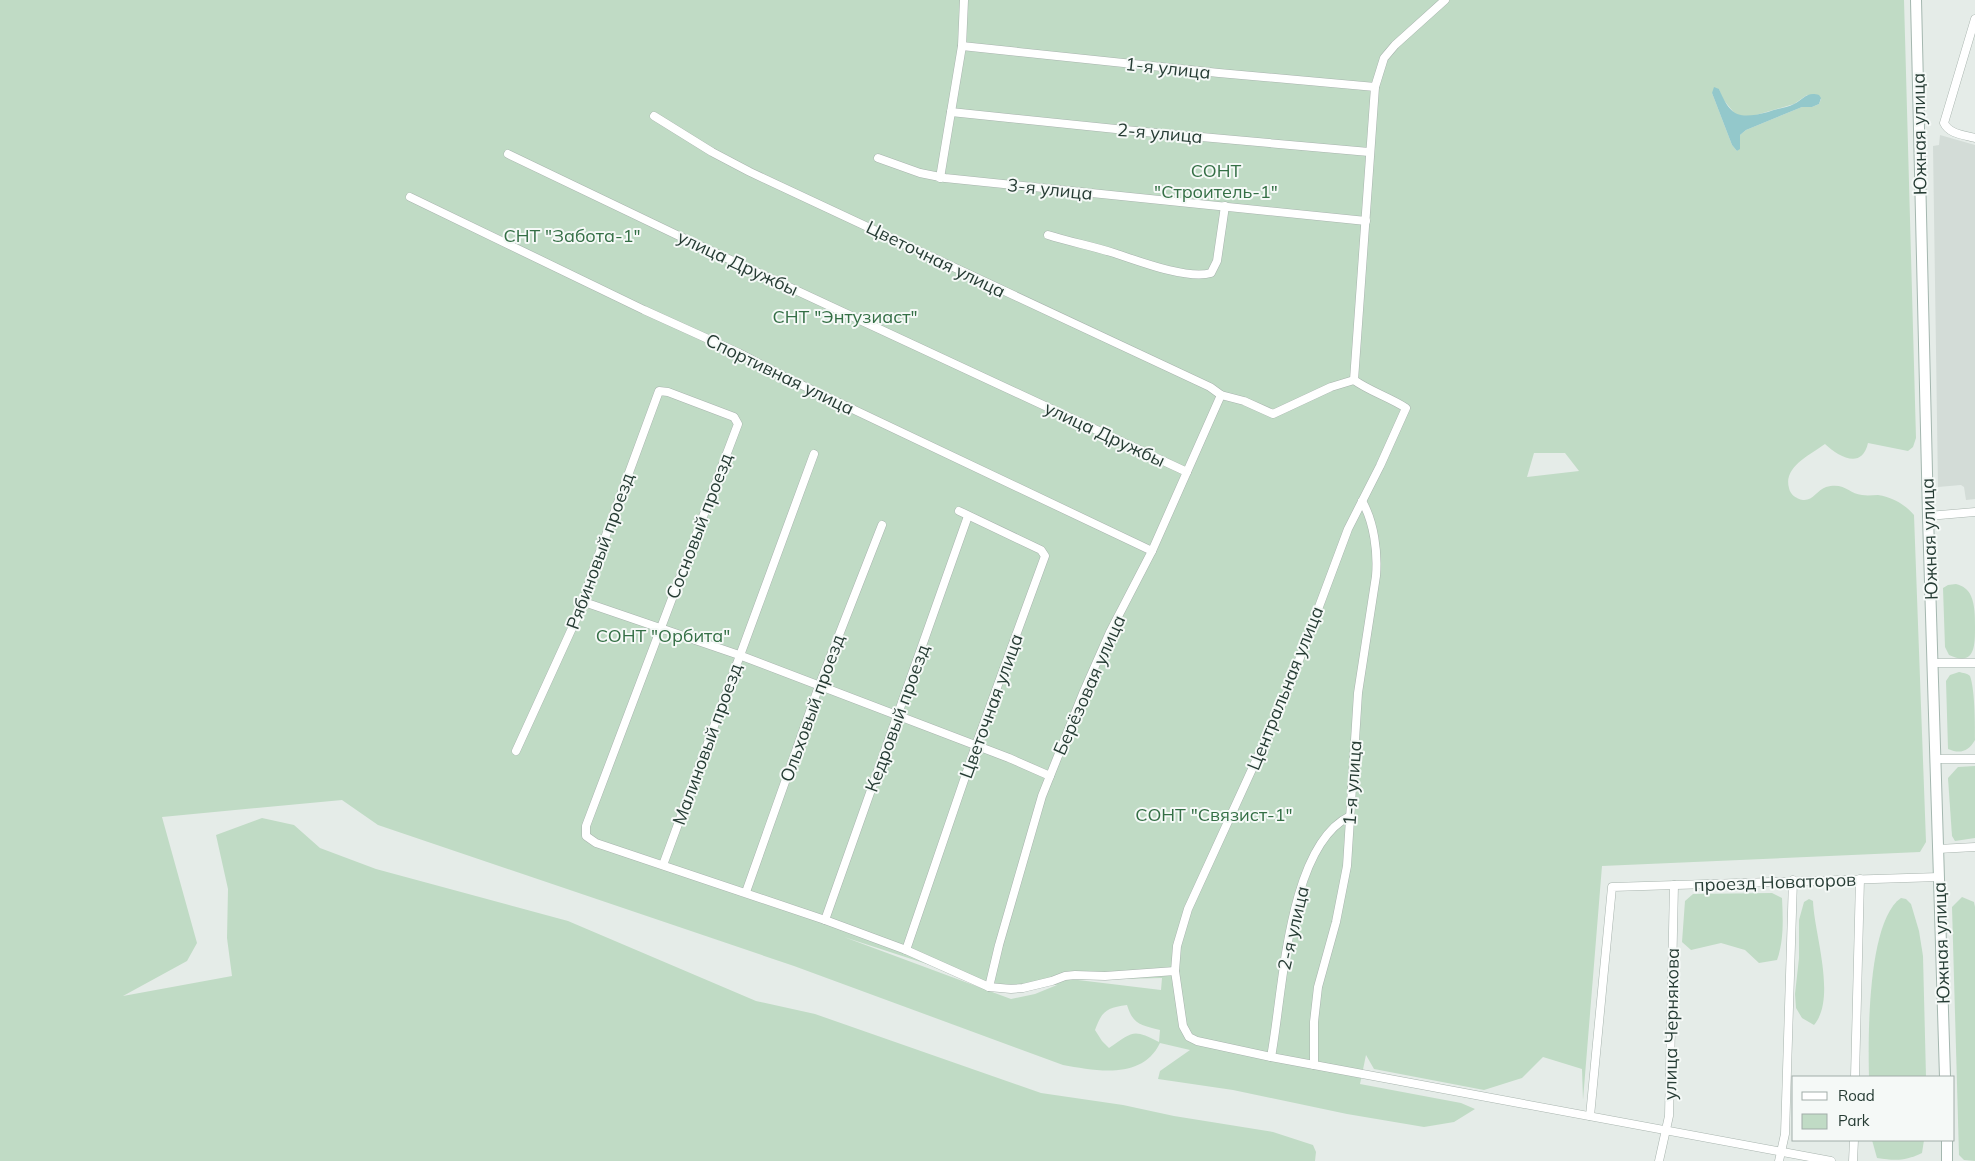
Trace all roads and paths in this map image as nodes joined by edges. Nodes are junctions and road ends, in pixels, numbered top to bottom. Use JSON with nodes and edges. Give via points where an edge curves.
{"nodes":[{"id":1,"x":964,"y":0,"type":"edge"},
{"id":2,"x":1445,"y":0,"type":"edge"},
{"id":3,"x":1916,"y":0,"type":"edge"},
{"id":4,"x":1975,"y":19,"type":"edge"},
{"id":5,"x":962,"y":46,"type":"junction"},
{"id":6,"x":1375,"y":87,"type":"junction"},
{"id":7,"x":951,"y":112,"type":"junction"},
{"id":8,"x":654,"y":116,"type":"dead end"},
{"id":9,"x":1975,"y":138,"type":"edge"},
{"id":10,"x":1369,"y":152,"type":"junction"},
{"id":11,"x":508,"y":154,"type":"dead end"},
{"id":12,"x":878,"y":158,"type":"dead end"},
{"id":13,"x":940,"y":178,"type":"junction"},
{"id":14,"x":410,"y":197,"type":"dead end"},
{"id":15,"x":1225,"y":206,"type":"junction"},
{"id":16,"x":1366,"y":221,"type":"junction"},
{"id":17,"x":1048,"y":235,"type":"dead end"},
{"id":18,"x":1354,"y":380,"type":"junction"},
{"id":19,"x":1221,"y":395,"type":"junction"},
{"id":20,"x":702,"y":406,"type":"joint"},
{"id":21,"x":814,"y":454,"type":"dead end"},
{"id":22,"x":1187,"y":472,"type":"junction"},
{"id":23,"x":1362,"y":501,"type":"junction"},
{"id":24,"x":959,"y":511,"type":"dead end"},
{"id":25,"x":1975,"y":512,"type":"edge"},
{"id":26,"x":968,"y":516,"type":"junction"},
{"id":27,"x":1928,"y":516,"type":"junction"},
{"id":28,"x":882,"y":525,"type":"dead end"},
{"id":29,"x":1152,"y":551,"type":"junction"},
{"id":30,"x":584,"y":602,"type":"junction"},
{"id":31,"x":660,"y":628,"type":"junction"},
{"id":32,"x":739,"y":655,"type":"junction"},
{"id":33,"x":1975,"y":663,"type":"edge"},
{"id":34,"x":1933,"y":664,"type":"junction"},
{"id":35,"x":819,"y":686,"type":"junction"},
{"id":36,"x":898,"y":717,"type":"junction"},
{"id":37,"x":976,"y":746,"type":"junction"},
{"id":38,"x":516,"y":751,"type":"dead end"},
{"id":39,"x":1975,"y":759,"type":"edge"},
{"id":40,"x":1936,"y":760,"type":"junction"},
{"id":41,"x":1050,"y":776,"type":"junction"},
{"id":42,"x":1350,"y":816,"type":"junction"},
{"id":43,"x":1975,"y":847,"type":"edge"},
{"id":44,"x":1938,"y":849,"type":"junction"},
{"id":45,"x":663,"y":866,"type":"junction"},
{"id":46,"x":1939,"y":877,"type":"junction"},
{"id":47,"x":1860,"y":879,"type":"junction"},
{"id":48,"x":1793,"y":880,"type":"junction"},
{"id":49,"x":1674,"y":885,"type":"junction"},
{"id":50,"x":746,"y":892,"type":"junction"},
{"id":51,"x":825,"y":920,"type":"junction"},
{"id":52,"x":906,"y":950,"type":"junction"},
{"id":53,"x":1175,"y":970,"type":"junction"},
{"id":54,"x":990,"y":987,"type":"junction"},
{"id":55,"x":1271,"y":1057,"type":"junction"},
{"id":56,"x":1314,"y":1065,"type":"junction"},
{"id":57,"x":1855,"y":1076,"type":"edge"},
{"id":58,"x":1945,"y":1076,"type":"edge"},
{"id":59,"x":1590,"y":1116,"type":"junction"},
{"id":60,"x":1667,"y":1131,"type":"junction"},
{"id":61,"x":1854,"y":1141,"type":"edge"},
{"id":62,"x":1947,"y":1141,"type":"edge"},
{"id":63,"x":1781,"y":1152,"type":"junction"},
{"id":64,"x":1659,"y":1161,"type":"edge"},
{"id":65,"x":1779,"y":1161,"type":"edge"},
{"id":66,"x":1832,"y":1161,"type":"edge"},
{"id":67,"x":1853,"y":1161,"type":"edge"},
{"id":68,"x":1947,"y":1161,"type":"edge"}],
"edges":[{"from":1,"to":5,"type":"street"},
{"from":2,"to":6,"type":"street","via":[[1384,58]]},
{"from":3,"to":27,"type":"main road","name":"Южная улица"},
{"from":4,"to":9,"type":"street","via":[[1944,123],[1951,131]]},
{"from":5,"to":6,"type":"street","name":"1-я улица"},
{"from":5,"to":7,"type":"street"},
{"from":6,"to":10,"type":"street"},
{"from":7,"to":10,"type":"street","name":"2-я улица"},
{"from":7,"to":13,"type":"street"},
{"from":8,"to":19,"type":"street","name":"Цветочная улица","via":[[750,172],[1210,387]]},
{"from":10,"to":16,"type":"street"},
{"from":11,"to":22,"type":"street","name":"улица Дружбы"},
{"from":12,"to":13,"type":"street","name":"3-я улица"},
{"from":13,"to":15,"type":"street","name":"3-я улица"},
{"from":14,"to":29,"type":"street","name":"Спортивная улица"},
{"from":15,"to":16,"type":"street","name":"3-я улица"},
{"from":15,"to":17,"type":"street","via":[[1218,261],[1211,273],[1206,274],[1150,265]]},
{"from":16,"to":18,"type":"street"},
{"from":18,"to":19,"type":"street","name":"Цветочная улица","via":[[1331,386],[1273,414]]},
{"from":18,"to":23,"type":"street","name":"Центральная улица","via":[[1406,408]]},
{"from":19,"to":22,"type":"street","name":"Берёзовая улица"},
{"from":20,"to":30,"type":"street","name":"Рябиновый проезд","via":[[659,391],[590,576]]},
{"from":20,"to":31,"type":"street","name":"Сосновый проезд","via":[[734,417],[738,424]]},
{"from":21,"to":32,"type":"street","name":"Малиновый проезд"},
{"from":22,"to":29,"type":"street","name":"Берёзовая улица"},
{"from":23,"to":42,"type":"street","name":"1-я улица","via":[[1370,519],[1376,567],[1358,692]]},
{"from":23,"to":53,"type":"street","name":"Центральная улица","via":[[1337,555],[1286,695],[1188,909],[1177,946]]},
{"from":24,"to":26,"type":"street","name":"Цветочная улица"},
{"from":25,"to":27,"type":"street"},
{"from":26,"to":36,"type":"street","name":"Кедровый проезд"},
{"from":26,"to":37,"type":"street","name":"Цветочная улица","via":[[1041,550],[1045,556]]},
{"from":27,"to":34,"type":"main road","name":"Южная улица"},
{"from":28,"to":35,"type":"street","name":"Ольховый проезд"},
{"from":29,"to":41,"type":"street","name":"Берёзовая улица","via":[[1107,640]]},
{"from":30,"to":31,"type":"street"},
{"from":30,"to":38,"type":"street","name":"Рябиновый проезд"},
{"from":31,"to":32,"type":"street"},
{"from":31,"to":45,"type":"street","name":"Сосновый проезд","via":[[586,826],[586,836],[596,843]]},
{"from":32,"to":35,"type":"street"},
{"from":32,"to":45,"type":"street","name":"Малиновый проезд"},
{"from":33,"to":34,"type":"street"},
{"from":34,"to":40,"type":"main road","name":"Южная улица"},
{"from":35,"to":36,"type":"street"},
{"from":35,"to":50,"type":"street","name":"Ольховый проезд"},
{"from":36,"to":37,"type":"street"},
{"from":36,"to":51,"type":"street","name":"Кедровый проезд"},
{"from":37,"to":41,"type":"street"},
{"from":37,"to":52,"type":"street","name":"Цветочная улица"},
{"from":39,"to":40,"type":"street"},
{"from":40,"to":44,"type":"main road","name":"Южная улица"},
{"from":41,"to":54,"type":"street","name":"Берёзовая улица","via":[[1024,853]]},
{"from":42,"to":55,"type":"street","name":"2-я улица","via":[[1334,827],[1321,843],[1302,886],[1285,954]]},
{"from":42,"to":56,"type":"street","name":"1-я улица","via":[[1347,866],[1318,987]]},
{"from":43,"to":44,"type":"street"},
{"from":44,"to":46,"type":"main road","name":"Южная улица"},
{"from":45,"to":50,"type":"street"},
{"from":46,"to":47,"type":"street","name":"проезд Новаторов"},
{"from":46,"to":58,"type":"main road","name":"Южная улица"},
{"from":47,"to":48,"type":"street","name":"проезд Новаторов"},
{"from":47,"to":57,"type":"street"},
{"from":48,"to":49,"type":"street","name":"проезд Новаторов"},
{"from":48,"to":63,"type":"street","via":[[1785,1134]]},
{"from":49,"to":59,"type":"street","name":"проезд Новаторов","via":[[1612,887]]},
{"from":49,"to":60,"type":"street","name":"улица Чернякова"},
{"from":50,"to":51,"type":"street"},
{"from":51,"to":52,"type":"street"},
{"from":52,"to":54,"type":"street"},
{"from":53,"to":54,"type":"street","via":[[1075,975],[1023,988]]},
{"from":53,"to":55,"type":"street","name":"Центральная улица","via":[[1183,1026],[1189,1036],[1197,1041]]},
{"from":55,"to":56,"type":"street","name":"Центральная улица"},
{"from":56,"to":59,"type":"street","name":"Центральная улица"},
{"from":59,"to":60,"type":"street","name":"Центральная улица"},
{"from":60,"to":63,"type":"street","name":"Центральная улица"},
{"from":60,"to":64,"type":"street","name":"улица Чернякова"},
{"from":61,"to":67,"type":"street"},
{"from":62,"to":68,"type":"main road"},
{"from":63,"to":65,"type":"street"},
{"from":63,"to":66,"type":"street","name":"Центральная улица"}]}
